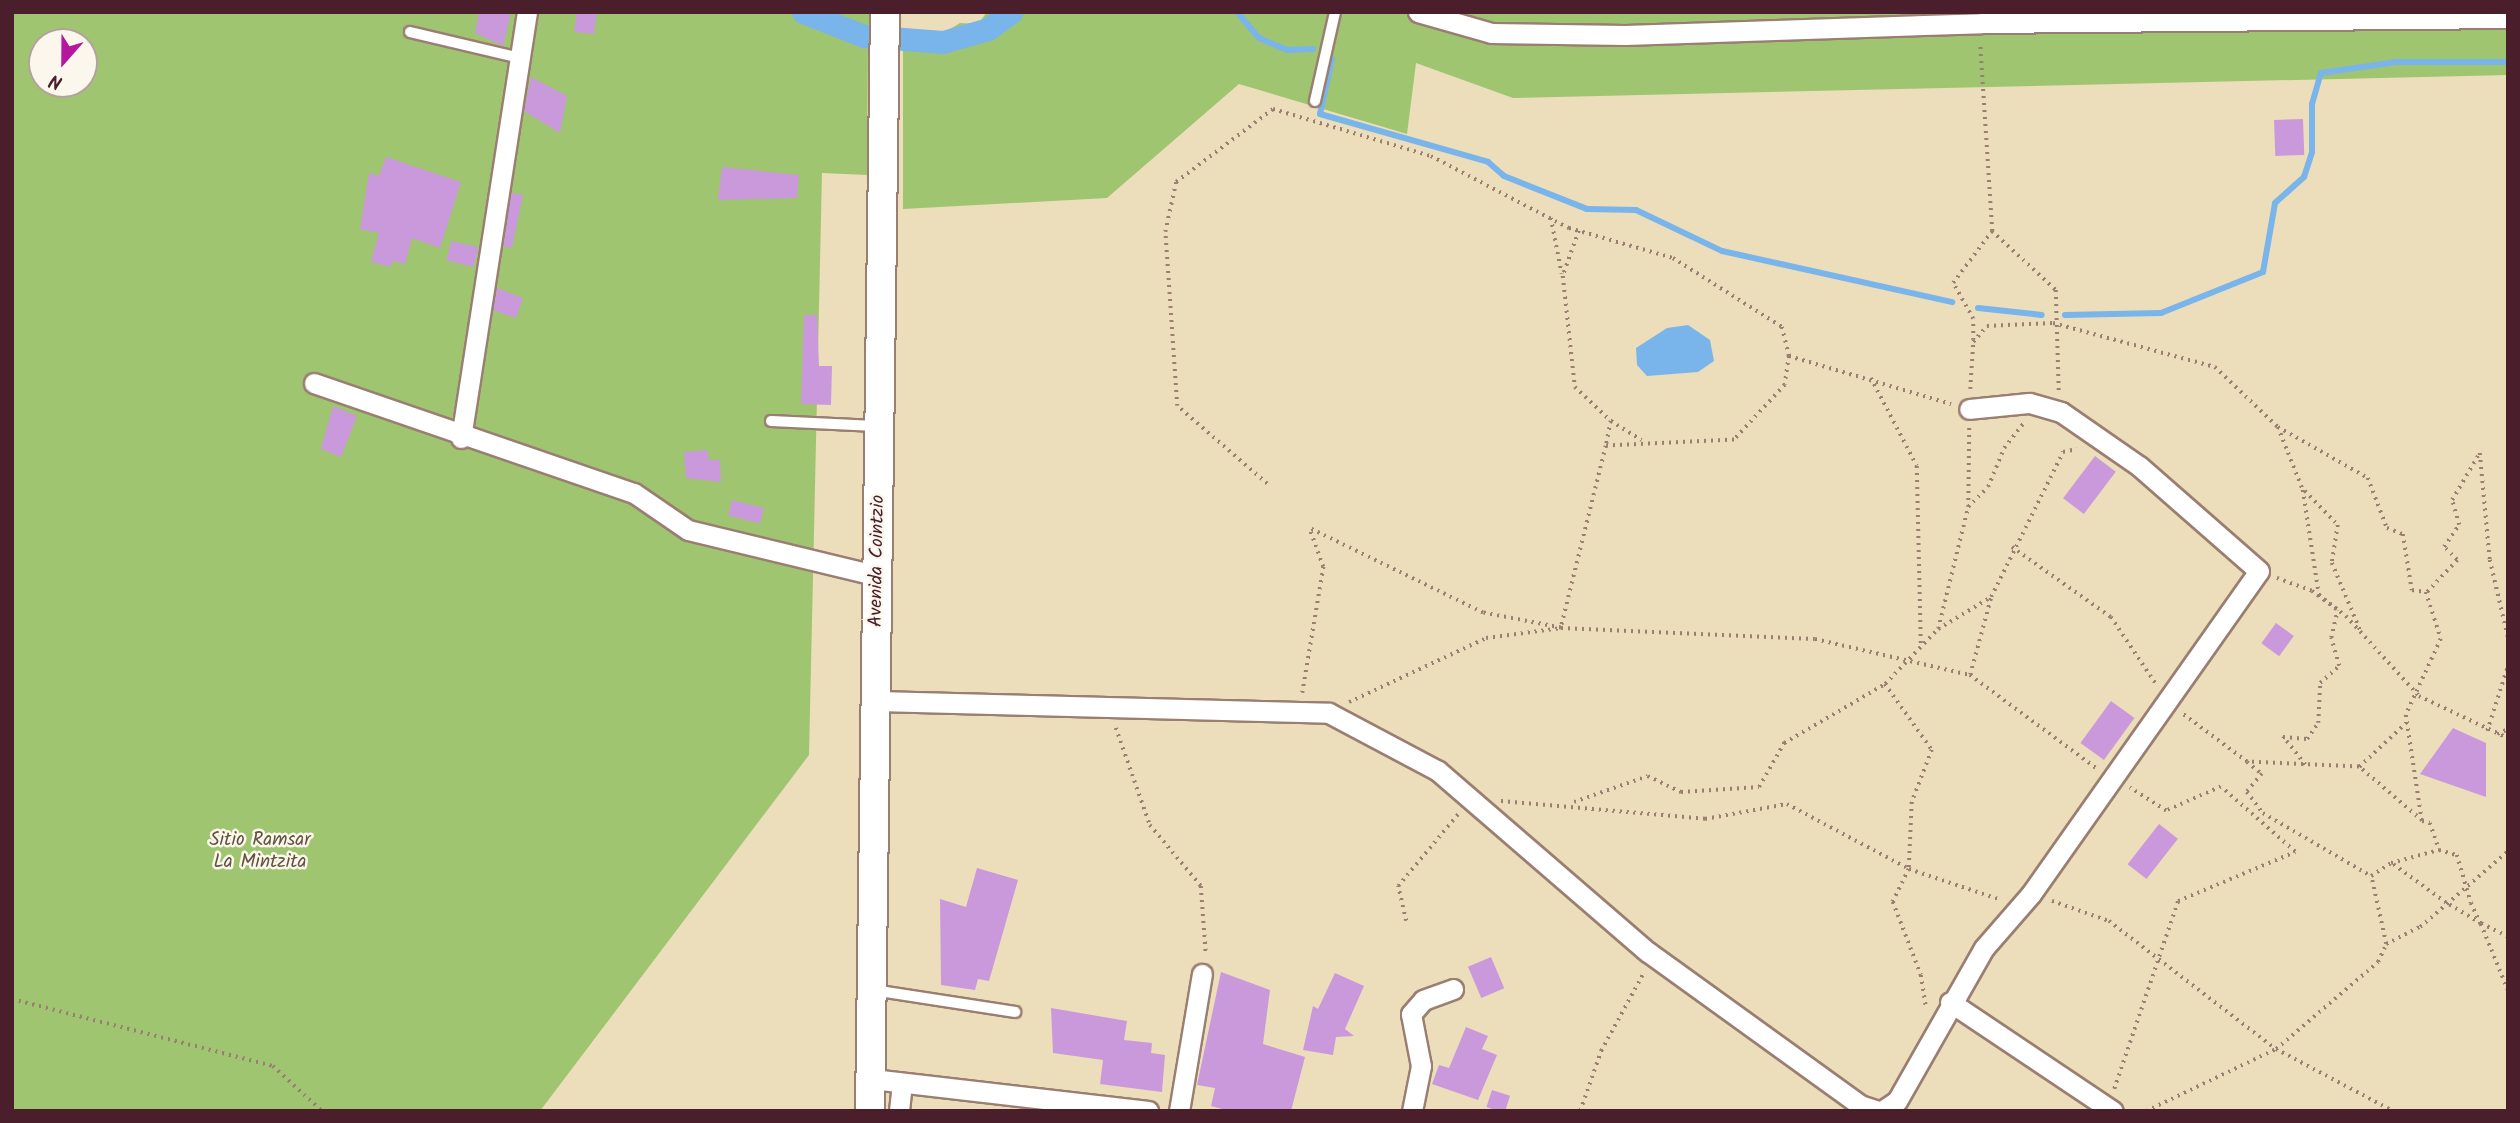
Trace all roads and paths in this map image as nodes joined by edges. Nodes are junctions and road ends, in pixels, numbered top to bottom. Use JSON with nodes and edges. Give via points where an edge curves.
{"nodes":[{"id":1,"x":527,"y":12,"type":"edge"},
{"id":2,"x":1335,"y":12,"type":"edge"},
{"id":3,"x":1418,"y":12,"type":"edge"},
{"id":4,"x":2508,"y":18,"type":"edge"},
{"id":5,"x":1982,"y":23,"type":"junction"},
{"id":6,"x":887,"y":29,"type":"edge"},
{"id":7,"x":410,"y":32,"type":"dead end"},
{"id":8,"x":520,"y":58,"type":"junction"},
{"id":9,"x":1315,"y":101,"type":"dead end"},
{"id":10,"x":1552,"y":218,"type":"junction"},
{"id":11,"x":1579,"y":231,"type":"junction"},
{"id":12,"x":1992,"y":231,"type":"junction"},
{"id":13,"x":1563,"y":276,"type":"junction"},
{"id":14,"x":1973,"y":342,"type":"dead end"},
{"id":15,"x":1789,"y":356,"type":"junction"},
{"id":16,"x":1871,"y":378,"type":"junction"},
{"id":17,"x":314,"y":383,"type":"dead end"},
{"id":18,"x":2029,"y":404,"type":"junction"},
{"id":19,"x":1969,"y":410,"type":"joint"},
{"id":20,"x":2061,"y":412,"type":"junction"},
{"id":21,"x":771,"y":421,"type":"dead end"},
{"id":22,"x":1611,"y":421,"type":"junction"},
{"id":23,"x":880,"y":426,"type":"junction"},
{"id":24,"x":461,"y":438,"type":"junction"},
{"id":25,"x":1644,"y":442,"type":"junction"},
{"id":26,"x":1606,"y":446,"type":"junction"},
{"id":27,"x":2086,"y":447,"type":"dead end"},
{"id":28,"x":1267,"y":484,"type":"dead end"},
{"id":29,"x":2303,"y":490,"type":"junction"},
{"id":30,"x":1968,"y":507,"type":"dead end"},
{"id":31,"x":2012,"y":547,"type":"junction"},
{"id":32,"x":2259,"y":571,"type":"junction"},
{"id":33,"x":878,"y":576,"type":"junction"},
{"id":34,"x":2426,"y":592,"type":"junction"},
{"id":35,"x":1991,"y":597,"type":"junction"},
{"id":36,"x":2337,"y":611,"type":"junction"},
{"id":37,"x":2346,"y":616,"type":"junction"},
{"id":38,"x":1561,"y":628,"type":"junction"},
{"id":39,"x":2508,"y":637,"type":"edge"},
{"id":40,"x":2363,"y":638,"type":"junction"},
{"id":41,"x":1921,"y":646,"type":"junction"},
{"id":42,"x":1908,"y":658,"type":"junction"},
{"id":43,"x":2508,"y":665,"type":"edge"},
{"id":44,"x":1970,"y":675,"type":"junction"},
{"id":45,"x":1885,"y":684,"type":"junction"},
{"id":46,"x":2419,"y":696,"type":"junction"},
{"id":47,"x":2165,"y":697,"type":"junction"},
{"id":48,"x":877,"y":701,"type":"junction"},
{"id":49,"x":1107,"y":704,"type":"junction"},
{"id":50,"x":1297,"y":711,"type":"junction"},
{"id":51,"x":1329,"y":713,"type":"junction"},
{"id":52,"x":2406,"y":723,"type":"junction"},
{"id":53,"x":2508,"y":729,"type":"edge"},
{"id":54,"x":2487,"y":731,"type":"junction"},
{"id":55,"x":2497,"y":734,"type":"junction"},
{"id":56,"x":2508,"y":738,"type":"edge"},
{"id":57,"x":2247,"y":762,"type":"junction"},
{"id":58,"x":2305,"y":765,"type":"junction"},
{"id":59,"x":2359,"y":767,"type":"junction"},
{"id":60,"x":2111,"y":775,"type":"junction"},
{"id":61,"x":1574,"y":802,"type":"junction"},
{"id":62,"x":1475,"y":806,"type":"junction"},
{"id":63,"x":2422,"y":821,"type":"junction"},
{"id":64,"x":2439,"y":850,"type":"junction"},
{"id":65,"x":2508,"y":851,"type":"edge"},
{"id":66,"x":2391,"y":863,"type":"junction"},
{"id":67,"x":1909,"y":869,"type":"junction"},
{"id":68,"x":2371,"y":876,"type":"junction"},
{"id":69,"x":2469,"y":882,"type":"junction"},
{"id":70,"x":2026,"y":900,"type":"junction"},
{"id":71,"x":2446,"y":903,"type":"junction"},
{"id":72,"x":1406,"y":921,"type":"dead end"},
{"id":73,"x":2481,"y":924,"type":"junction"},
{"id":74,"x":2508,"y":937,"type":"edge"},
{"id":75,"x":2386,"y":944,"type":"junction"},
{"id":76,"x":1648,"y":952,"type":"junction"},
{"id":77,"x":2159,"y":963,"type":"junction"},
{"id":78,"x":1202,"y":974,"type":"joint"},
{"id":79,"x":1452,"y":989,"type":"dead end"},
{"id":80,"x":873,"y":990,"type":"junction"},
{"id":81,"x":2508,"y":990,"type":"edge"},
{"id":82,"x":12,"y":999,"type":"edge"},
{"id":83,"x":1950,"y":1002,"type":"junction"},
{"id":84,"x":1015,"y":1012,"type":"dead end"},
{"id":85,"x":1930,"y":1038,"type":"junction"},
{"id":86,"x":2276,"y":1049,"type":"junction"},
{"id":87,"x":872,"y":1079,"type":"junction"},
{"id":88,"x":902,"y":1083,"type":"junction"},
{"id":89,"x":2110,"y":1109,"type":"edge"},
{"id":90,"x":322,"y":1111,"type":"edge"},
{"id":91,"x":870,"y":1111,"type":"edge"},
{"id":92,"x":899,"y":1111,"type":"edge"},
{"id":93,"x":1148,"y":1111,"type":"edge"},
{"id":94,"x":1179,"y":1111,"type":"edge"},
{"id":95,"x":1412,"y":1111,"type":"edge"},
{"id":96,"x":1580,"y":1111,"type":"edge"},
{"id":97,"x":1880,"y":1111,"type":"edge"},
{"id":98,"x":2146,"y":1111,"type":"edge"},
{"id":99,"x":2393,"y":1111,"type":"edge"}],
"edges":[{"from":1,"to":8,"type":"street"},
{"from":2,"to":9,"type":"lane"},
{"from":3,"to":5,"type":"street","via":[[1491,33]]},
{"from":4,"to":5,"type":"street"},
{"from":5,"to":12,"type":"path"},
{"from":6,"to":23,"type":"main road","name":"Avenida Cointzio"},
{"from":7,"to":8,"type":"lane"},
{"from":8,"to":24,"type":"street"},
{"from":10,"to":11,"type":"path"},
{"from":10,"to":13,"type":"path"},
{"from":10,"to":28,"type":"path","via":[[1431,156],[1273,108],[1176,182],[1165,232],[1177,406]]},
{"from":11,"to":13,"type":"path"},
{"from":11,"to":15,"type":"path","via":[[1673,258],[1782,327]]},
{"from":12,"to":14,"type":"path","via":[[1953,283],[1972,319]]},
{"from":12,"to":20,"type":"path","via":[[2056,290]]},
{"from":13,"to":22,"type":"path","via":[[1575,387]]},
{"from":15,"to":16,"type":"path"},
{"from":15,"to":25,"type":"path","via":[[1785,385],[1734,440]]},
{"from":16,"to":19,"type":"path"},
{"from":16,"to":41,"type":"path","via":[[1917,466]]},
{"from":17,"to":24,"type":"street"},
{"from":18,"to":19,"type":"street"},
{"from":18,"to":20,"type":"street"},
{"from":18,"to":30,"type":"path","via":[[1988,487]]},
{"from":20,"to":32,"type":"street","via":[[2139,466]]},
{"from":21,"to":23,"type":"lane"},
{"from":22,"to":25,"type":"path"},
{"from":22,"to":26,"type":"path"},
{"from":23,"to":33,"type":"main road","name":"Avenida Cointzio"},
{"from":24,"to":33,"type":"street","via":[[634,493],[688,530]]},
{"from":25,"to":26,"type":"path"},
{"from":26,"to":38,"type":"path"},
{"from":27,"to":31,"type":"path","via":[[2063,452]]},
{"from":29,"to":34,"type":"path","via":[[2278,427],[2368,478],[2386,528],[2403,534],[2412,590]]},
{"from":29,"to":37,"type":"path","via":[[2319,596]]},
{"from":29,"to":40,"type":"path","via":[[2338,525],[2332,563]]},
{"from":31,"to":35,"type":"path"},
{"from":31,"to":47,"type":"path","via":[[2111,617]]},
{"from":32,"to":36,"type":"path","via":[[2312,591]]},
{"from":32,"to":47,"type":"street"},
{"from":33,"to":48,"type":"main road","name":"Avenida Cointzio"},
{"from":34,"to":39,"type":"path","via":[[2457,560],[2444,547],[2459,525],[2452,500],[2480,453],[2490,560]]},
{"from":34,"to":46,"type":"path","via":[[2441,639]]},
{"from":35,"to":41,"type":"path"},
{"from":35,"to":44,"type":"path"},
{"from":36,"to":37,"type":"path"},
{"from":36,"to":58,"type":"path","via":[[2331,638],[2339,666],[2320,683],[2318,723],[2307,739],[2283,737]]},
{"from":37,"to":40,"type":"path"},
{"from":38,"to":42,"type":"path","via":[[1815,639]]},
{"from":38,"to":50,"type":"path","via":[[1483,613],[1310,528],[1323,567]]},
{"from":38,"to":51,"type":"path","via":[[1486,638]]},
{"from":40,"to":46,"type":"path"},
{"from":41,"to":42,"type":"path"},
{"from":42,"to":44,"type":"path"},
{"from":42,"to":45,"type":"path"},
{"from":43,"to":54,"type":"path"},
{"from":44,"to":60,"type":"path"},
{"from":45,"to":61,"type":"path","via":[[1784,743],[1759,787],[1681,792],[1648,776]]},
{"from":45,"to":67,"type":"path","via":[[1932,750],[1912,802]]},
{"from":46,"to":52,"type":"path"},
{"from":46,"to":54,"type":"path"},
{"from":47,"to":57,"type":"path"},
{"from":47,"to":60,"type":"street"},
{"from":48,"to":49,"type":"street"},
{"from":48,"to":80,"type":"main road","name":"Avenida Cointzio"},
{"from":49,"to":50,"type":"street"},
{"from":49,"to":78,"type":"path","via":[[1150,825],[1201,886],[1208,943]]},
{"from":50,"to":51,"type":"street"},
{"from":51,"to":62,"type":"street","via":[[1438,771]]},
{"from":52,"to":59,"type":"path"},
{"from":52,"to":63,"type":"path"},
{"from":53,"to":55,"type":"path"},
{"from":54,"to":55,"type":"path"},
{"from":55,"to":56,"type":"path"},
{"from":57,"to":58,"type":"path"},
{"from":57,"to":68,"type":"path","via":[[2262,774],[2247,792],[2263,813]]},
{"from":58,"to":59,"type":"path"},
{"from":59,"to":63,"type":"path"},
{"from":60,"to":70,"type":"street"},
{"from":60,"to":77,"type":"path","via":[[2166,811],[2221,787],[2295,852],[2178,901]]},
{"from":61,"to":62,"type":"path","via":[[1509,799]]},
{"from":61,"to":67,"type":"path","via":[[1705,819],[1787,804]]},
{"from":62,"to":72,"type":"path","via":[[1398,886]]},
{"from":62,"to":76,"type":"street"},
{"from":63,"to":64,"type":"path","via":[[2430,823]]},
{"from":64,"to":66,"type":"path"},
{"from":64,"to":69,"type":"path","via":[[2457,855]]},
{"from":65,"to":69,"type":"path"},
{"from":66,"to":68,"type":"path"},
{"from":66,"to":71,"type":"path"},
{"from":67,"to":70,"type":"path"},
{"from":67,"to":85,"type":"path","via":[[1892,902],[1922,975]]},
{"from":68,"to":75,"type":"path"},
{"from":69,"to":71,"type":"path"},
{"from":69,"to":73,"type":"path"},
{"from":70,"to":77,"type":"path","via":[[2109,920]]},
{"from":70,"to":83,"type":"street"},
{"from":71,"to":73,"type":"path"},
{"from":71,"to":75,"type":"path","via":[[2420,927]]},
{"from":73,"to":74,"type":"path"},
{"from":73,"to":81,"type":"path"},
{"from":75,"to":86,"type":"path","via":[[2378,962]]},
{"from":76,"to":96,"type":"path"},
{"from":76,"to":97,"type":"street","via":[[1860,1105]]},
{"from":77,"to":86,"type":"path"},
{"from":77,"to":89,"type":"path"},
{"from":78,"to":94,"type":"street"},
{"from":79,"to":95,"type":"street","via":[[1423,1000],[1411,1014],[1421,1066]]},
{"from":80,"to":84,"type":"lane"},
{"from":80,"to":87,"type":"main road","name":"Avenida Cointzio"},
{"from":82,"to":90,"type":"path","via":[[273,1066]]},
{"from":83,"to":85,"type":"street"},
{"from":83,"to":89,"type":"street"},
{"from":85,"to":97,"type":"street","via":[[1897,1101]]},
{"from":86,"to":98,"type":"path"},
{"from":86,"to":99,"type":"path"},
{"from":87,"to":88,"type":"street"},
{"from":87,"to":91,"type":"main road","name":"Avenida Cointzio"},
{"from":88,"to":92,"type":"street"},
{"from":88,"to":93,"type":"street"}]}
